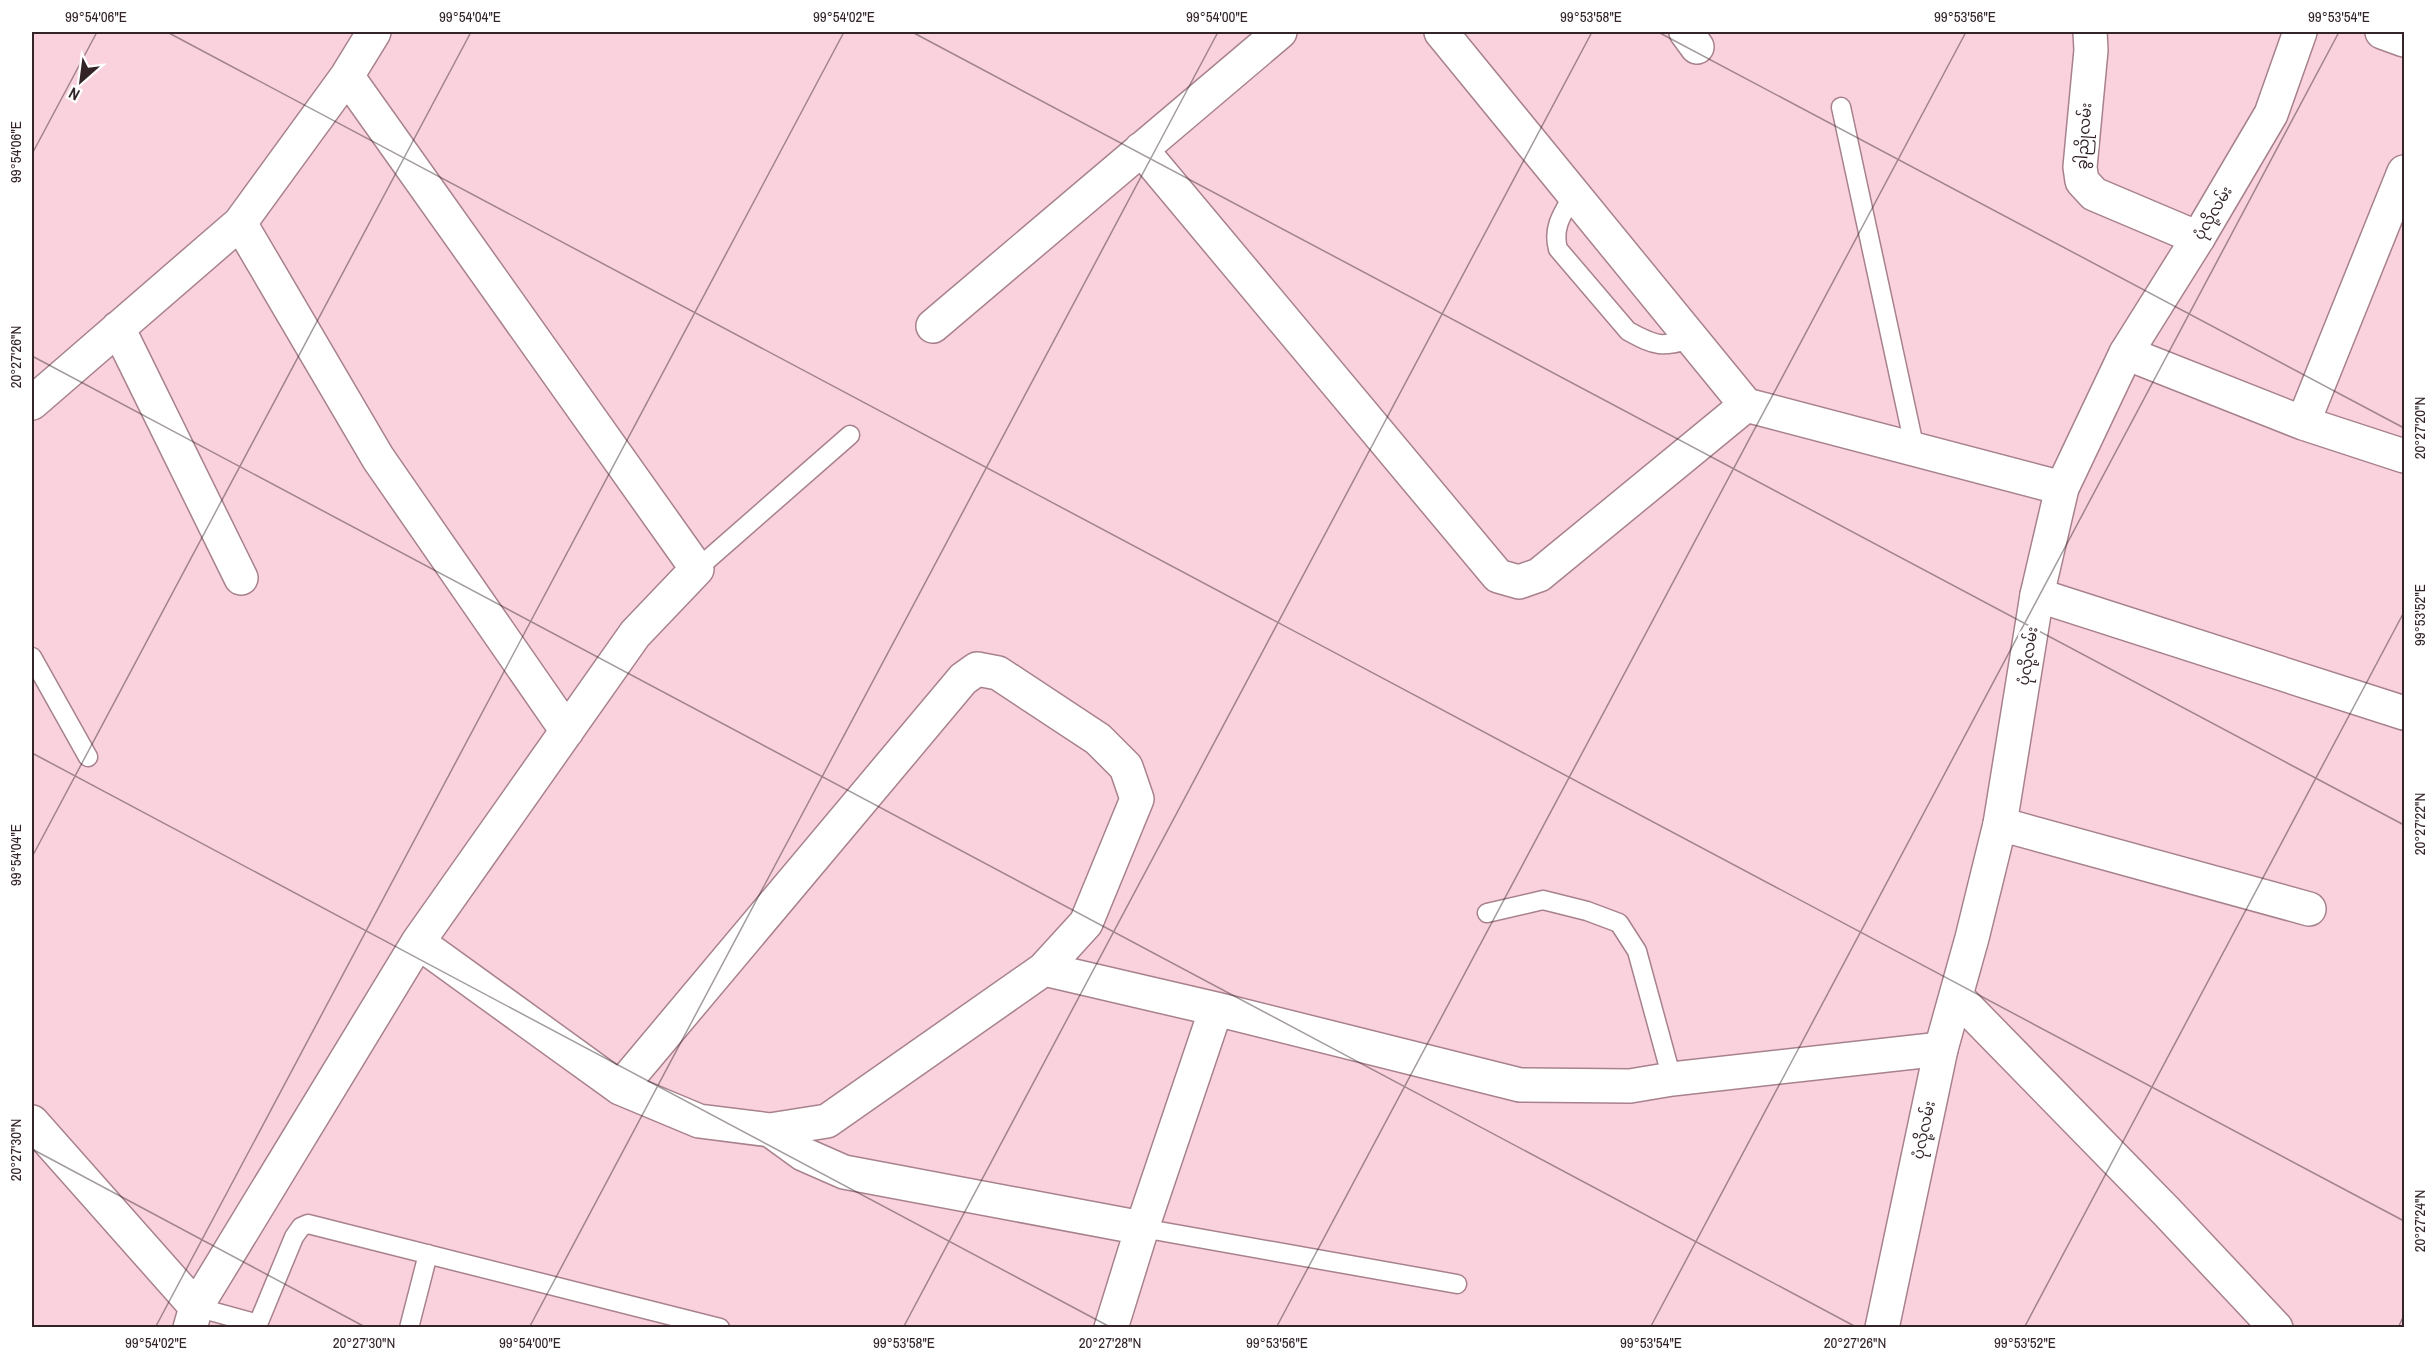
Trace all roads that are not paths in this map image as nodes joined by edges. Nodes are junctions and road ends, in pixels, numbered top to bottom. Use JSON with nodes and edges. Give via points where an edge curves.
{"nodes":[{"id":1,"x":374,"y":32,"type":"edge"},
{"id":2,"x":1280,"y":32,"type":"edge"},
{"id":3,"x":1441,"y":32,"type":"edge"},
{"id":4,"x":2090,"y":32,"type":"edge"},
{"id":5,"x":2300,"y":32,"type":"edge"},
{"id":6,"x":2382,"y":32,"type":"edge"},
{"id":7,"x":2404,"y":40,"type":"edge"},
{"id":8,"x":347,"y":76,"type":"junction"},
{"id":9,"x":1841,"y":107,"type":"dead end"},
{"id":10,"x":1142,"y":149,"type":"junction"},
{"id":11,"x":2404,"y":172,"type":"edge"},
{"id":12,"x":1574,"y":194,"type":"junction"},
{"id":13,"x":240,"y":223,"type":"junction"},
{"id":14,"x":2198,"y":238,"type":"junction"},
{"id":15,"x":933,"y":326,"type":"dead end"},
{"id":16,"x":118,"y":328,"type":"junction"},
{"id":17,"x":1692,"y":339,"type":"junction"},
{"id":18,"x":2126,"y":353,"type":"junction"},
{"id":19,"x":32,"y":403,"type":"edge"},
{"id":20,"x":1746,"y":405,"type":"junction"},
{"id":21,"x":2303,"y":423,"type":"junction"},
{"id":22,"x":850,"y":435,"type":"dead end"},
{"id":23,"x":1915,"y":450,"type":"junction"},
{"id":24,"x":2404,"y":456,"type":"edge"},
{"id":25,"x":2062,"y":488,"type":"junction"},
{"id":26,"x":697,"y":569,"type":"junction"},
{"id":27,"x":242,"y":578,"type":"dead end"},
{"id":28,"x":2037,"y":595,"type":"junction"},
{"id":29,"x":32,"y":657,"type":"edge"},
{"id":30,"x":2404,"y":713,"type":"edge"},
{"id":31,"x":567,"y":730,"type":"junction"},
{"id":32,"x":88,"y":757,"type":"dead end"},
{"id":33,"x":2000,"y":824,"type":"junction"},
{"id":34,"x":2309,"y":909,"type":"dead end"},
{"id":35,"x":1487,"y":913,"type":"dead end"},
{"id":36,"x":418,"y":942,"type":"junction"},
{"id":37,"x":1044,"y":969,"type":"junction"},
{"id":38,"x":1957,"y":997,"type":"junction"},
{"id":39,"x":1216,"y":1009,"type":"junction"},
{"id":40,"x":1941,"y":1049,"type":"junction"},
{"id":41,"x":1672,"y":1079,"type":"junction"},
{"id":42,"x":620,"y":1088,"type":"junction"},
{"id":43,"x":32,"y":1122,"type":"edge"},
{"id":44,"x":770,"y":1130,"type":"junction"},
{"id":45,"x":1142,"y":1228,"type":"junction"},
{"id":46,"x":428,"y":1254,"type":"junction"},
{"id":47,"x":1457,"y":1284,"type":"dead end"},
{"id":48,"x":193,"y":1317,"type":"edge"},
{"id":49,"x":261,"y":1326,"type":"edge"},
{"id":50,"x":409,"y":1328,"type":"edge"},
{"id":51,"x":720,"y":1328,"type":"edge"},
{"id":52,"x":1111,"y":1328,"type":"edge"},
{"id":53,"x":1882,"y":1328,"type":"edge"},
{"id":54,"x":2276,"y":1328,"type":"edge"}],
"edges":[{"from":1,"to":8,"type":"street"},
{"from":2,"to":10,"type":"street"},
{"from":3,"to":12,"type":"street"},
{"from":4,"to":14,"type":"street","name":"ခွါညိုလမ်း","via":[[2082,181],[2094,194]]},
{"from":5,"to":14,"type":"street","name":"ပုံလို့လမ်း","via":[[2271,114]]},
{"from":6,"to":7,"type":"street"},
{"from":8,"to":13,"type":"street"},
{"from":8,"to":26,"type":"street"},
{"from":9,"to":23,"type":"lane"},
{"from":10,"to":15,"type":"street"},
{"from":10,"to":20,"type":"street","via":[[1498,576],[1520,582],[1539,575]]},
{"from":11,"to":21,"type":"street"},
{"from":12,"to":17,"type":"street"},
{"from":12,"to":17,"type":"lane","via":[[1556,226],[1558,249],[1628,331],[1665,346]]},
{"from":13,"to":16,"type":"street"},
{"from":13,"to":31,"type":"street","via":[[378,458]]},
{"from":14,"to":18,"type":"street","name":"ပုံလို့လမ်း"},
{"from":16,"to":19,"type":"street"},
{"from":16,"to":27,"type":"street"},
{"from":17,"to":20,"type":"street"},
{"from":18,"to":21,"type":"street"},
{"from":18,"to":25,"type":"street","name":"ပုံလို့လမ်း"},
{"from":20,"to":23,"type":"street"},
{"from":21,"to":24,"type":"street"},
{"from":22,"to":26,"type":"lane"},
{"from":23,"to":25,"type":"street"},
{"from":25,"to":28,"type":"street","name":"ပုံလို့လမ်း"},
{"from":26,"to":31,"type":"street","via":[[635,634]]},
{"from":28,"to":30,"type":"street"},
{"from":28,"to":33,"type":"street","name":"ပုံလို့လမ်း"},
{"from":29,"to":32,"type":"lane"},
{"from":31,"to":36,"type":"street"},
{"from":33,"to":34,"type":"street"},
{"from":33,"to":38,"type":"street","name":"ပုံလို့လမ်း"},
{"from":35,"to":41,"type":"lane","via":[[1543,900],[1619,923],[1637,951]]},
{"from":36,"to":42,"type":"street"},
{"from":36,"to":48,"type":"street"},
{"from":37,"to":39,"type":"street"},
{"from":37,"to":42,"type":"street","via":[[1086,923],[1137,799],[1126,767],[1098,739],[998,673],[977,669],[963,679]]},
{"from":37,"to":44,"type":"street","via":[[827,1121]]},
{"from":38,"to":40,"type":"street","name":"ပုံလို့လမ်း"},
{"from":38,"to":54,"type":"street"},
{"from":39,"to":41,"type":"street","via":[[1520,1085],[1630,1086]]},
{"from":39,"to":45,"type":"street"},
{"from":40,"to":41,"type":"street"},
{"from":40,"to":53,"type":"street","name":"ပုံလို့လမ်း"},
{"from":42,"to":44,"type":"street","via":[[699,1121]]},
{"from":43,"to":48,"type":"street"},
{"from":44,"to":45,"type":"street","via":[[803,1154],[844,1172]]},
{"from":45,"to":47,"type":"lane"},
{"from":45,"to":52,"type":"street"},
{"from":46,"to":49,"type":"lane","via":[[308,1224],[301,1227]]},
{"from":46,"to":50,"type":"lane"},
{"from":46,"to":51,"type":"lane"},
{"from":48,"to":49,"type":"lane"}]}
